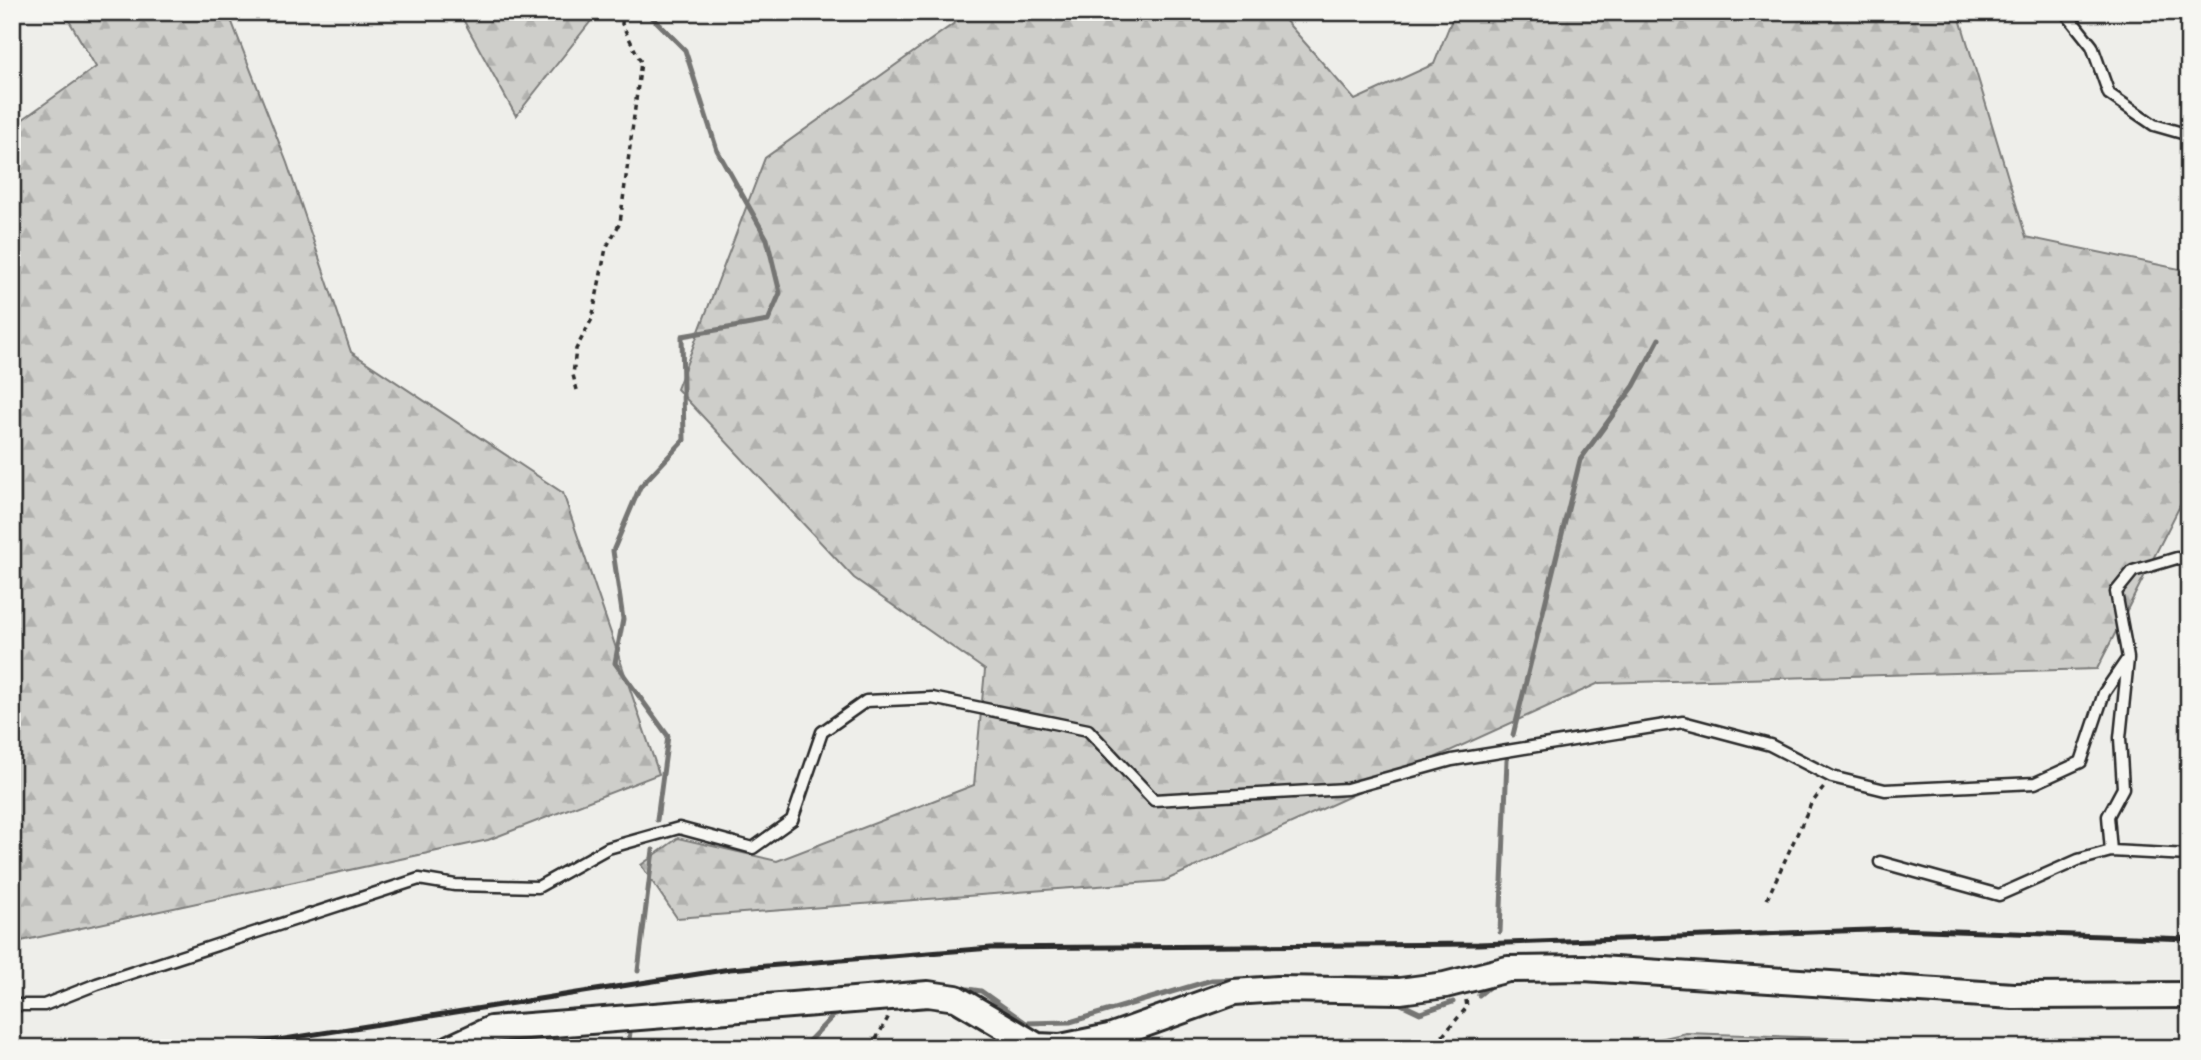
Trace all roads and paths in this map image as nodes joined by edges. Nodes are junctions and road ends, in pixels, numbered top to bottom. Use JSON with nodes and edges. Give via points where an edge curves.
{"nodes":[{"id":1,"x":623,"y":12,"type":"edge"},
{"id":2,"x":2065,"y":12,"type":"edge"},
{"id":3,"x":2189,"y":135,"type":"edge"},
{"id":4,"x":577,"y":390,"type":"dead end"},
{"id":5,"x":2189,"y":562,"type":"edge"},
{"id":6,"x":2128,"y":658,"type":"junction"},
{"id":7,"x":1832,"y":777,"type":"junction"},
{"id":8,"x":2111,"y":851,"type":"junction"},
{"id":9,"x":2189,"y":855,"type":"edge"},
{"id":10,"x":1880,"y":862,"type":"dead end"},
{"id":11,"x":1767,"y":899,"type":"dead end"},
{"id":12,"x":1465,"y":980,"type":"junction"},
{"id":13,"x":2189,"y":995,"type":"edge"},
{"id":14,"x":901,"y":996,"type":"junction"},
{"id":15,"x":12,"y":1005,"type":"edge"},
{"id":16,"x":459,"y":1045,"type":"edge"},
{"id":17,"x":872,"y":1048,"type":"edge"},
{"id":18,"x":1225,"y":1048,"type":"edge"},
{"id":19,"x":1250,"y":1048,"type":"edge"},
{"id":20,"x":1405,"y":1048,"type":"edge"}],
"edges":[{"from":1,"to":4,"type":"path","via":[[622,24],[642,62],[620,223],[606,248],[592,318],[576,349],[573,375]]},
{"from":2,"to":3,"type":"lane","via":[[2092,46],[2109,94],[2154,125]]},
{"from":5,"to":6,"type":"lane","via":[[2177,558],[2133,571],[2116,592]]},
{"from":6,"to":7,"type":"lane","via":[[2104,692],[2081,762],[2035,783],[1885,790]]},
{"from":6,"to":8,"type":"lane","via":[[2120,738],[2123,788],[2108,816]]},
{"from":7,"to":11,"type":"path","via":[[1811,804]]},
{"from":7,"to":15,"type":"lane","via":[[1770,745],[1683,722],[1452,760],[1347,789],[1154,800],[1088,730],[932,698],[866,701],[822,732],[792,820],[753,848],[679,828],[608,848],[538,887],[455,885],[419,878],[44,1005]]},
{"from":8,"to":9,"type":"lane"},
{"from":8,"to":10,"type":"lane","via":[[2078,860],[1999,895]]},
{"from":12,"to":13,"type":"street","via":[[1508,969],[1584,968],[2013,996]]},
{"from":12,"to":14,"type":"street","via":[[1400,991],[1234,992],[1108,1037],[1061,1047],[1037,1046],[956,998]]},
{"from":12,"to":20,"type":"path","via":[[1467,1007],[1440,1039]]},
{"from":14,"to":16,"type":"street","via":[[491,1029]]},
{"from":14,"to":17,"type":"path"},
{"from":18,"to":19,"type":"path","via":[[1238,1043]]}]}
